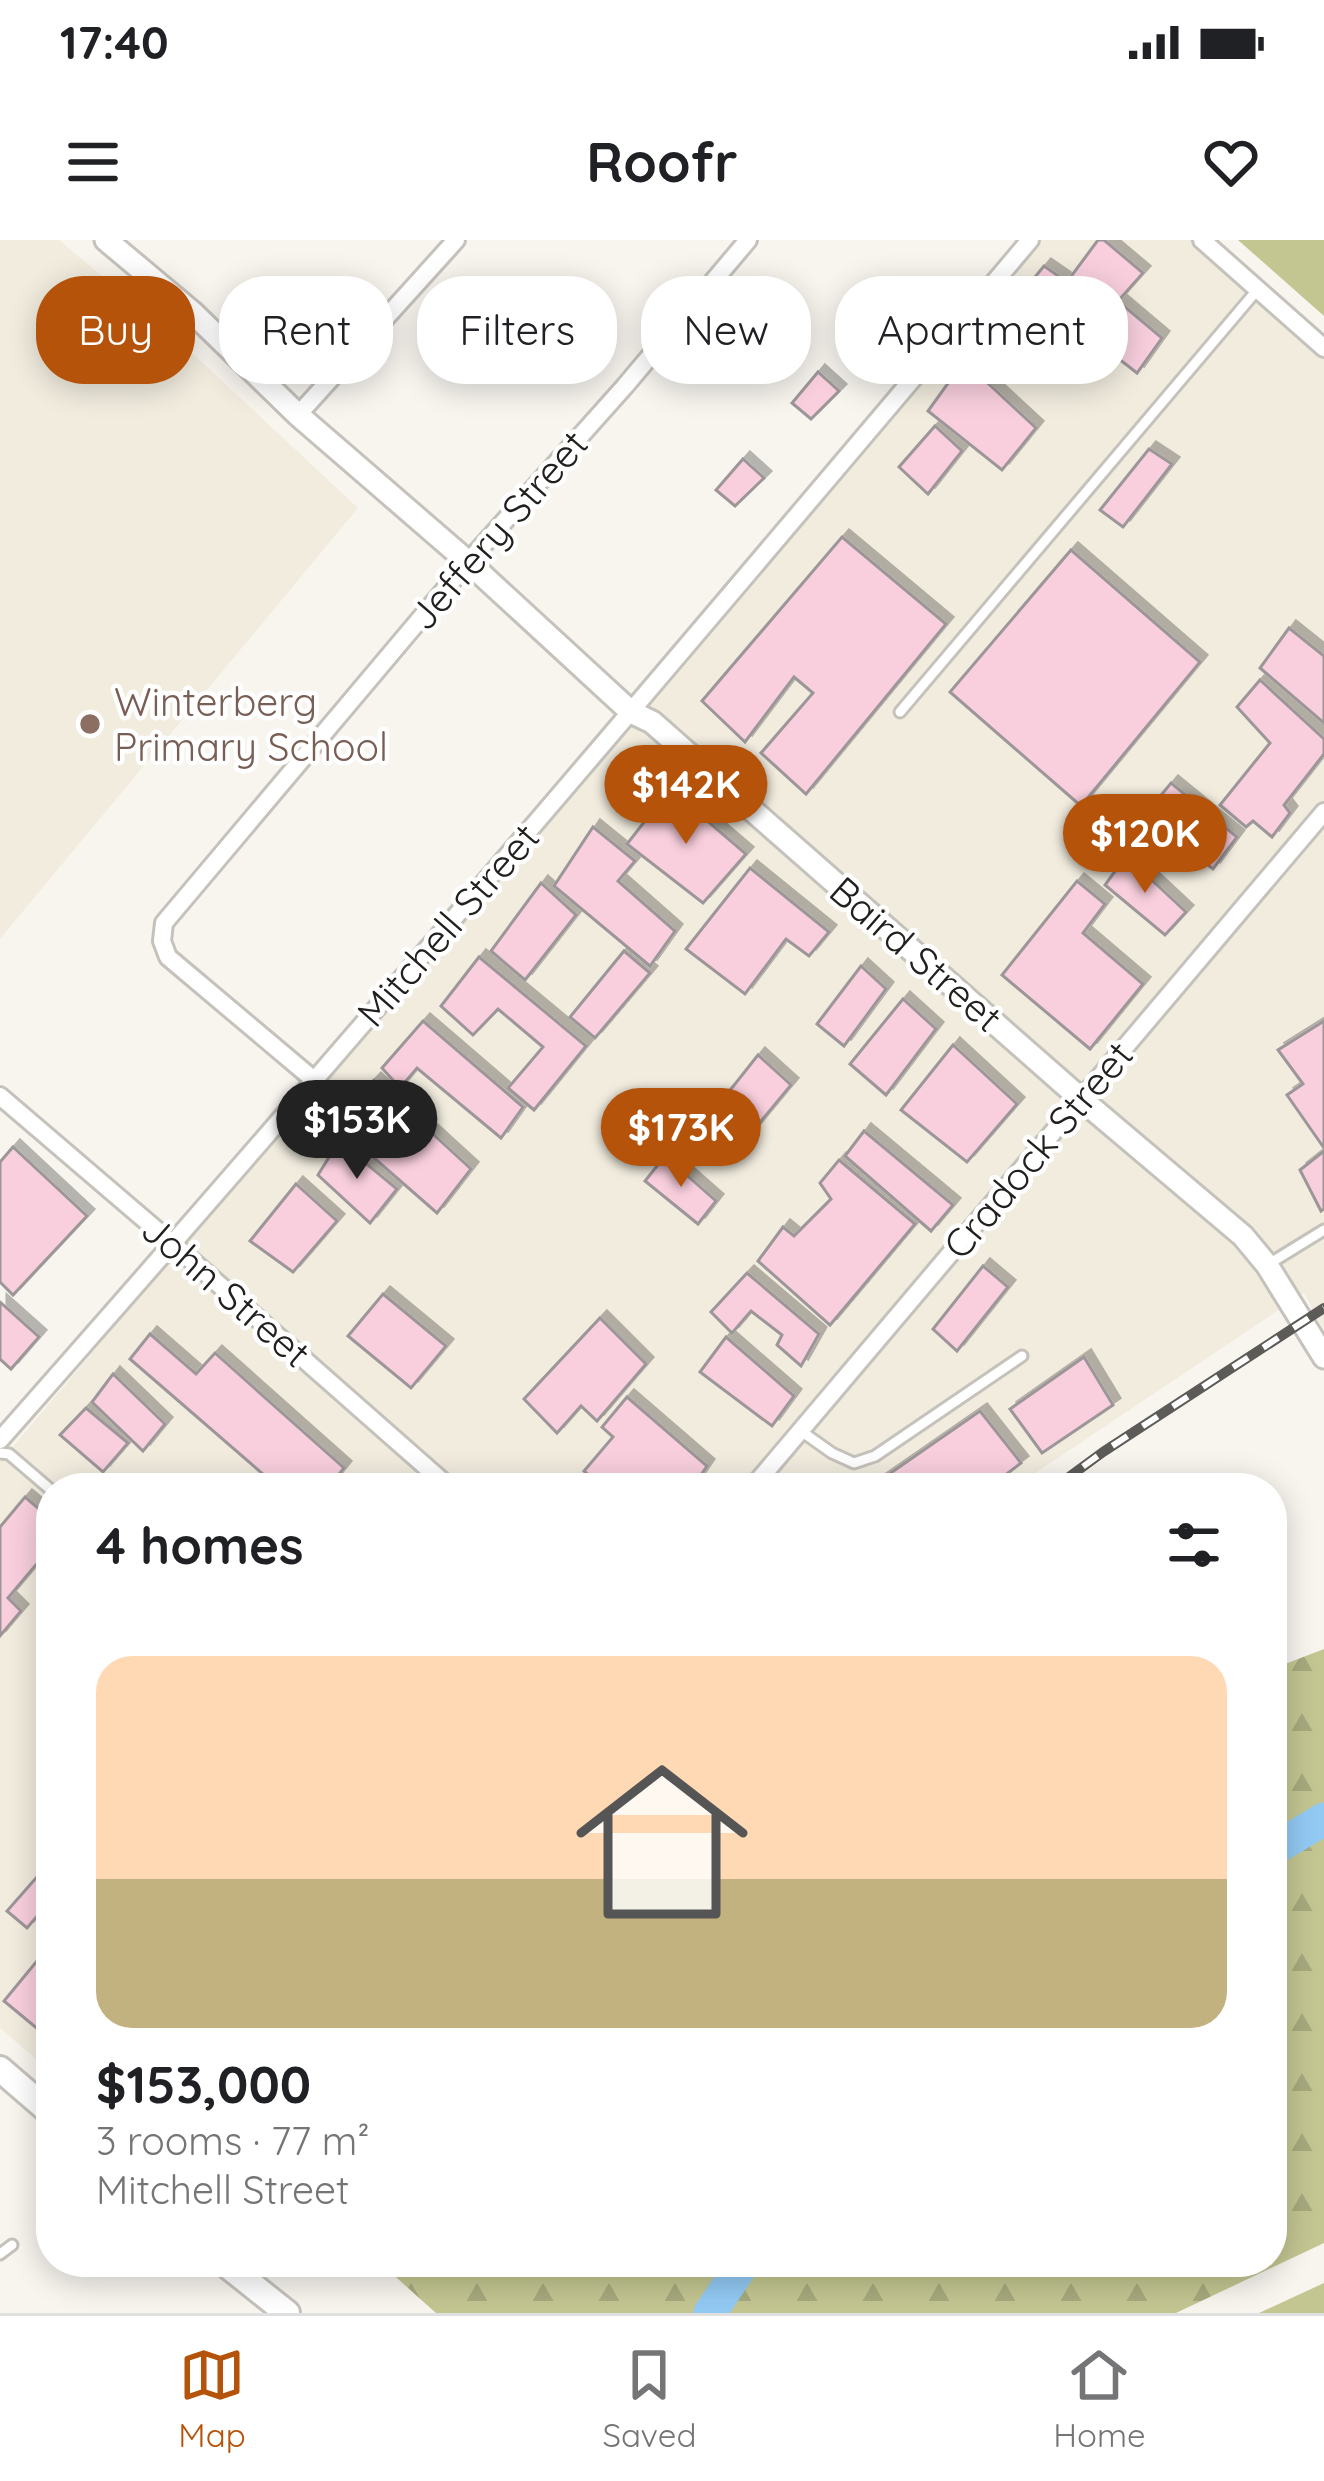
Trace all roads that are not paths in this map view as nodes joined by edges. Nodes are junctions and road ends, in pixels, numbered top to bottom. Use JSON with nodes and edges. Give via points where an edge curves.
{"nodes":[{"id":1,"x":106,"y":240,"type":"edge"},
{"id":2,"x":455,"y":240,"type":"edge"},
{"id":3,"x":748,"y":240,"type":"edge"},
{"id":4,"x":1030,"y":240,"type":"edge"},
{"id":5,"x":1202,"y":240,"type":"edge"},
{"id":6,"x":1258,"y":289,"type":"junction"},
{"id":7,"x":1324,"y":348,"type":"edge"},
{"id":8,"x":298,"y":415,"type":"junction"},
{"id":9,"x":468,"y":562,"type":"junction"},
{"id":10,"x":631,"y":712,"type":"junction"},
{"id":11,"x":900,"y":712,"type":"dead end"},
{"id":12,"x":1324,"y":812,"type":"edge"},
{"id":13,"x":314,"y":1080,"type":"junction"},
{"id":14,"x":0,"y":1096,"type":"edge"},
{"id":15,"x":1081,"y":1099,"type":"junction"},
{"id":16,"x":1324,"y":1230,"type":"edge"},
{"id":17,"x":173,"y":1244,"type":"junction"},
{"id":18,"x":1268,"y":1265,"type":"junction"},
{"id":19,"x":1022,"y":1356,"type":"dead end"},
{"id":20,"x":1324,"y":1357,"type":"edge"},
{"id":21,"x":801,"y":1430,"type":"junction"},
{"id":22,"x":0,"y":1441,"type":"edge"},
{"id":23,"x":0,"y":1453,"type":"edge"},
{"id":24,"x":433,"y":1473,"type":"edge"},
{"id":25,"x":765,"y":1473,"type":"edge"},
{"id":26,"x":36,"y":1477,"type":"edge"},
{"id":27,"x":0,"y":2068,"type":"edge"},
{"id":28,"x":36,"y":2100,"type":"edge"},
{"id":29,"x":12,"y":2245,"type":"dead end"},
{"id":30,"x":0,"y":2254,"type":"edge"},
{"id":31,"x":242,"y":2277,"type":"edge"},
{"id":32,"x":286,"y":2313,"type":"edge"}],
"edges":[{"from":1,"to":8,"type":"street","name":"Baird Street"},
{"from":2,"to":8,"type":"street"},
{"from":3,"to":9,"type":"street","name":"Jeffery Street"},
{"from":4,"to":10,"type":"street","name":"Mitchell Street"},
{"from":5,"to":6,"type":"street"},
{"from":6,"to":7,"type":"street"},
{"from":6,"to":11,"type":"lane"},
{"from":8,"to":9,"type":"street","name":"Baird Street"},
{"from":9,"to":10,"type":"street","name":"Baird Street"},
{"from":9,"to":13,"type":"street","name":"Jeffery Street","via":[[162,927],[168,957]]},
{"from":10,"to":13,"type":"street","name":"Mitchell Street"},
{"from":10,"to":15,"type":"street","name":"Baird Street","via":[[652,722]]},
{"from":12,"to":15,"type":"street","name":"Cradock Street"},
{"from":13,"to":17,"type":"street","name":"Mitchell Street"},
{"from":14,"to":17,"type":"street","name":"John Street"},
{"from":15,"to":18,"type":"street","name":"Baird Street"},
{"from":15,"to":21,"type":"street","name":"Cradock Street"},
{"from":16,"to":18,"type":"lane"},
{"from":17,"to":22,"type":"street","name":"Mitchell Street"},
{"from":17,"to":24,"type":"street","name":"John Street"},
{"from":18,"to":20,"type":"street","name":"Baird Street"},
{"from":19,"to":21,"type":"lane","via":[[875,1456],[854,1462]]},
{"from":21,"to":25,"type":"street","name":"Cradock Street"},
{"from":23,"to":26,"type":"lane"},
{"from":27,"to":28,"type":"main road"},
{"from":29,"to":30,"type":"lane"},
{"from":31,"to":32,"type":"main road"}]}
